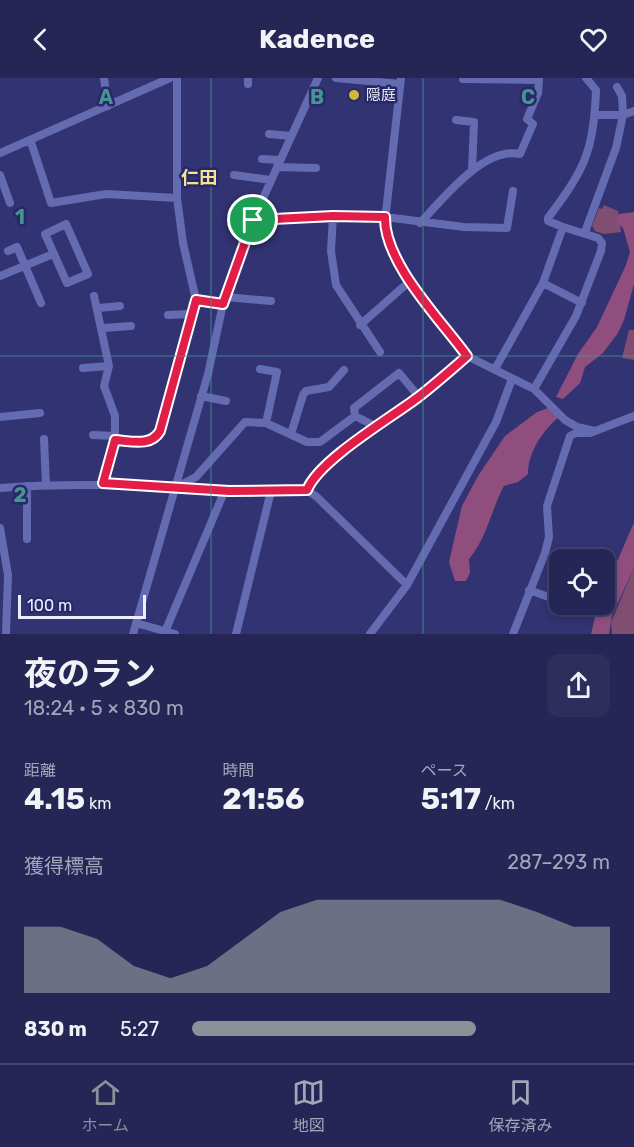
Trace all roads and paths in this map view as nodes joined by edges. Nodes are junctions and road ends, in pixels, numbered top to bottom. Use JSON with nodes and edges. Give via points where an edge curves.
{"nodes":[{"id":1,"x":104,"y":78,"type":"edge"},
{"id":2,"x":170,"y":78,"type":"edge"},
{"id":3,"x":177,"y":78,"type":"edge"},
{"id":4,"x":318,"y":78,"type":"edge"},
{"id":5,"x":336,"y":78,"type":"edge"},
{"id":6,"x":511,"y":78,"type":"edge"},
{"id":7,"x":586,"y":78,"type":"edge"},
{"id":8,"x":463,"y":80,"type":"dead end"},
{"id":9,"x":400,"y":81,"type":"edge"},
{"id":10,"x":617,"y":87,"type":"dead end"},
{"id":11,"x":108,"y":106,"type":"junction"},
{"id":12,"x":634,"y":111,"type":"edge"},
{"id":13,"x":623,"y":114,"type":"junction"},
{"id":14,"x":595,"y":115,"type":"junction"},
{"id":15,"x":456,"y":120,"type":"dead end"},
{"id":16,"x":269,"y":134,"type":"dead end"},
{"id":17,"x":291,"y":136,"type":"junction"},
{"id":18,"x":31,"y":142,"type":"junction"},
{"id":19,"x":0,"y":153,"type":"edge"},
{"id":20,"x":262,"y":159,"type":"dead end"},
{"id":21,"x":279,"y":164,"type":"junction"},
{"id":22,"x":316,"y":168,"type":"dead end"},
{"id":23,"x":472,"y":170,"type":"junction"},
{"id":24,"x":0,"y":175,"type":"edge"},
{"id":25,"x":234,"y":175,"type":"dead end"},
{"id":26,"x":271,"y":180,"type":"junction"},
{"id":27,"x":513,"y":191,"type":"dead end"},
{"id":28,"x":177,"y":198,"type":"junction"},
{"id":29,"x":10,"y":203,"type":"dead end"},
{"id":30,"x":333,"y":216,"type":"junction"},
{"id":31,"x":385,"y":217,"type":"junction"},
{"id":32,"x":253,"y":220,"type":"junction"},
{"id":33,"x":420,"y":223,"type":"junction"},
{"id":34,"x":563,"y":227,"type":"junction"},
{"id":35,"x":585,"y":232,"type":"junction"},
{"id":36,"x":8,"y":251,"type":"dead end"},
{"id":37,"x":53,"y":254,"type":"junction"},
{"id":38,"x":25,"y":266,"type":"junction"},
{"id":39,"x":0,"y":276,"type":"edge"},
{"id":40,"x":410,"y":281,"type":"junction"},
{"id":41,"x":543,"y":283,"type":"junction"},
{"id":42,"x":94,"y":296,"type":"dead end"},
{"id":43,"x":196,"y":300,"type":"junction"},
{"id":44,"x":224,"y":301,"type":"junction"},
{"id":45,"x":271,"y":302,"type":"dead end"},
{"id":46,"x":41,"y":303,"type":"dead end"},
{"id":47,"x":582,"y":303,"type":"junction"},
{"id":48,"x":120,"y":306,"type":"dead end"},
{"id":49,"x":99,"y":308,"type":"junction"},
{"id":50,"x":191,"y":314,"type":"junction"},
{"id":51,"x":168,"y":315,"type":"dead end"},
{"id":52,"x":360,"y":325,"type":"junction"},
{"id":53,"x":131,"y":327,"type":"dead end"},
{"id":54,"x":103,"y":328,"type":"junction"},
{"id":55,"x":380,"y":352,"type":"dead end"},
{"id":56,"x":467,"y":356,"type":"junction"},
{"id":57,"x":109,"y":366,"type":"junction"},
{"id":58,"x":83,"y":368,"type":"dead end"},
{"id":59,"x":260,"y":369,"type":"dead end"},
{"id":60,"x":495,"y":369,"type":"junction"},
{"id":61,"x":344,"y":370,"type":"dead end"},
{"id":62,"x":512,"y":379,"type":"junction"},
{"id":63,"x":534,"y":389,"type":"junction"},
{"id":64,"x":201,"y":396,"type":"junction"},
{"id":65,"x":418,"y":397,"type":"junction"},
{"id":66,"x":226,"y":401,"type":"dead end"},
{"id":67,"x":40,"y":413,"type":"dead end"},
{"id":68,"x":355,"y":416,"type":"junction"},
{"id":69,"x":634,"y":416,"type":"edge"},
{"id":70,"x":0,"y":417,"type":"edge"},
{"id":71,"x":266,"y":423,"type":"junction"},
{"id":72,"x":377,"y":427,"type":"junction"},
{"id":73,"x":595,"y":431,"type":"junction"},
{"id":74,"x":291,"y":434,"type":"junction"},
{"id":75,"x":93,"y":435,"type":"dead end"},
{"id":76,"x":115,"y":438,"type":"junction"},
{"id":77,"x":44,"y":439,"type":"dead end"},
{"id":78,"x":0,"y":483,"type":"edge"},
{"id":79,"x":103,"y":483,"type":"junction"},
{"id":80,"x":46,"y":485,"type":"junction"},
{"id":81,"x":27,"y":486,"type":"junction"},
{"id":82,"x":0,"y":488,"type":"edge"},
{"id":83,"x":174,"y":489,"type":"junction"},
{"id":84,"x":225,"y":490,"type":"junction"},
{"id":85,"x":307,"y":490,"type":"junction"},
{"id":86,"x":271,"y":491,"type":"junction"},
{"id":87,"x":0,"y":528,"type":"edge"},
{"id":88,"x":27,"y":539,"type":"dead end"},
{"id":89,"x":407,"y":585,"type":"junction"},
{"id":90,"x":529,"y":590,"type":"junction"},
{"id":91,"x":549,"y":597,"type":"edge"},
{"id":92,"x":136,"y":623,"type":"junction"},
{"id":93,"x":164,"y":633,"type":"edge"},
{"id":94,"x":6,"y":634,"type":"edge"},
{"id":95,"x":133,"y":634,"type":"edge"},
{"id":96,"x":175,"y":634,"type":"edge"},
{"id":97,"x":236,"y":634,"type":"edge"},
{"id":98,"x":370,"y":634,"type":"edge"},
{"id":99,"x":513,"y":634,"type":"edge"}],
"edges":[{"from":1,"to":11,"type":"street"},
{"from":2,"to":11,"type":"street"},
{"from":3,"to":28,"type":"street"},
{"from":4,"to":17,"type":"street"},
{"from":5,"to":9,"type":"street"},
{"from":6,"to":8,"type":"street"},
{"from":6,"to":23,"type":"street","via":[[539,80],[527,119],[533,124],[520,154],[509,151]]},
{"from":7,"to":14,"type":"street","via":[[596,90]]},
{"from":9,"to":31,"type":"street"},
{"from":10,"to":13,"type":"street"},
{"from":11,"to":18,"type":"street"},
{"from":12,"to":13,"type":"street"},
{"from":13,"to":14,"type":"street"},
{"from":13,"to":35,"type":"street","via":[[616,148]]},
{"from":14,"to":34,"type":"street","via":[[588,155],[548,218]]},
{"from":15,"to":23,"type":"street","via":[[474,122]]},
{"from":16,"to":17,"type":"street"},
{"from":17,"to":21,"type":"street"},
{"from":18,"to":19,"type":"street"},
{"from":18,"to":28,"type":"street","via":[[51,203],[106,194]]},
{"from":20,"to":21,"type":"street"},
{"from":21,"to":22,"type":"street"},
{"from":21,"to":26,"type":"street"},
{"from":23,"to":33,"type":"street"},
{"from":24,"to":29,"type":"street"},
{"from":25,"to":26,"type":"street"},
{"from":26,"to":32,"type":"street"},
{"from":27,"to":33,"type":"street","via":[[507,228]]},
{"from":28,"to":43,"type":"street"},
{"from":30,"to":31,"type":"street"},
{"from":30,"to":32,"type":"street"},
{"from":30,"to":52,"type":"street","via":[[332,272]]},
{"from":31,"to":33,"type":"street"},
{"from":31,"to":40,"type":"street","via":[[384,230]]},
{"from":32,"to":44,"type":"street"},
{"from":34,"to":35,"type":"street"},
{"from":34,"to":41,"type":"street"},
{"from":35,"to":47,"type":"street","via":[[602,243]]},
{"from":36,"to":38,"type":"street","via":[[17,247]]},
{"from":37,"to":37,"type":"street","via":[[67,283],[88,274],[66,224],[45,234]]},
{"from":37,"to":38,"type":"street"},
{"from":38,"to":39,"type":"street"},
{"from":38,"to":46,"type":"street"},
{"from":40,"to":52,"type":"street"},
{"from":40,"to":56,"type":"street"},
{"from":41,"to":47,"type":"street"},
{"from":41,"to":60,"type":"street"},
{"from":42,"to":49,"type":"street"},
{"from":43,"to":44,"type":"street"},
{"from":43,"to":50,"type":"street"},
{"from":44,"to":45,"type":"street"},
{"from":44,"to":64,"type":"street"},
{"from":47,"to":63,"type":"street"},
{"from":48,"to":49,"type":"street"},
{"from":49,"to":54,"type":"street"},
{"from":50,"to":51,"type":"street"},
{"from":50,"to":76,"type":"street","via":[[156,438]]},
{"from":52,"to":55,"type":"street"},
{"from":53,"to":54,"type":"street"},
{"from":54,"to":57,"type":"street"},
{"from":56,"to":60,"type":"street"},
{"from":56,"to":65,"type":"street"},
{"from":57,"to":58,"type":"street"},
{"from":57,"to":76,"type":"street","via":[[104,386],[115,416]]},
{"from":59,"to":71,"type":"street","via":[[277,372]]},
{"from":60,"to":62,"type":"street"},
{"from":61,"to":74,"type":"street","via":[[329,387],[303,395]]},
{"from":62,"to":63,"type":"street"},
{"from":62,"to":89,"type":"street","via":[[496,422]]},
{"from":63,"to":73,"type":"street","via":[[565,420]]},
{"from":64,"to":66,"type":"street"},
{"from":64,"to":83,"type":"street"},
{"from":65,"to":68,"type":"street","via":[[399,373],[354,408]]},
{"from":65,"to":72,"type":"street"},
{"from":67,"to":70,"type":"street"},
{"from":68,"to":72,"type":"street"},
{"from":68,"to":74,"type":"street","via":[[320,442],[307,442]]},
{"from":69,"to":73,"type":"street"},
{"from":71,"to":74,"type":"street"},
{"from":71,"to":83,"type":"street","via":[[245,422],[196,477]]},
{"from":72,"to":85,"type":"street","via":[[327,465]]},
{"from":73,"to":90,"type":"street","via":[[570,436],[559,462],[547,506],[549,537]]},
{"from":75,"to":76,"type":"street"},
{"from":76,"to":79,"type":"street"},
{"from":77,"to":80,"type":"street"},
{"from":78,"to":82,"type":"street"},
{"from":79,"to":80,"type":"street"},
{"from":79,"to":83,"type":"street"},
{"from":80,"to":81,"type":"street"},
{"from":81,"to":82,"type":"street"},
{"from":81,"to":88,"type":"street"},
{"from":83,"to":84,"type":"street"},
{"from":83,"to":92,"type":"street"},
{"from":84,"to":86,"type":"street"},
{"from":84,"to":93,"type":"street"},
{"from":85,"to":86,"type":"street"},
{"from":85,"to":89,"type":"street"},
{"from":86,"to":97,"type":"street"},
{"from":87,"to":94,"type":"street","via":[[8,575]]},
{"from":89,"to":98,"type":"street"},
{"from":90,"to":91,"type":"street"},
{"from":90,"to":99,"type":"street"},
{"from":92,"to":93,"type":"street"},
{"from":92,"to":95,"type":"street"},
{"from":93,"to":96,"type":"street"}]}
